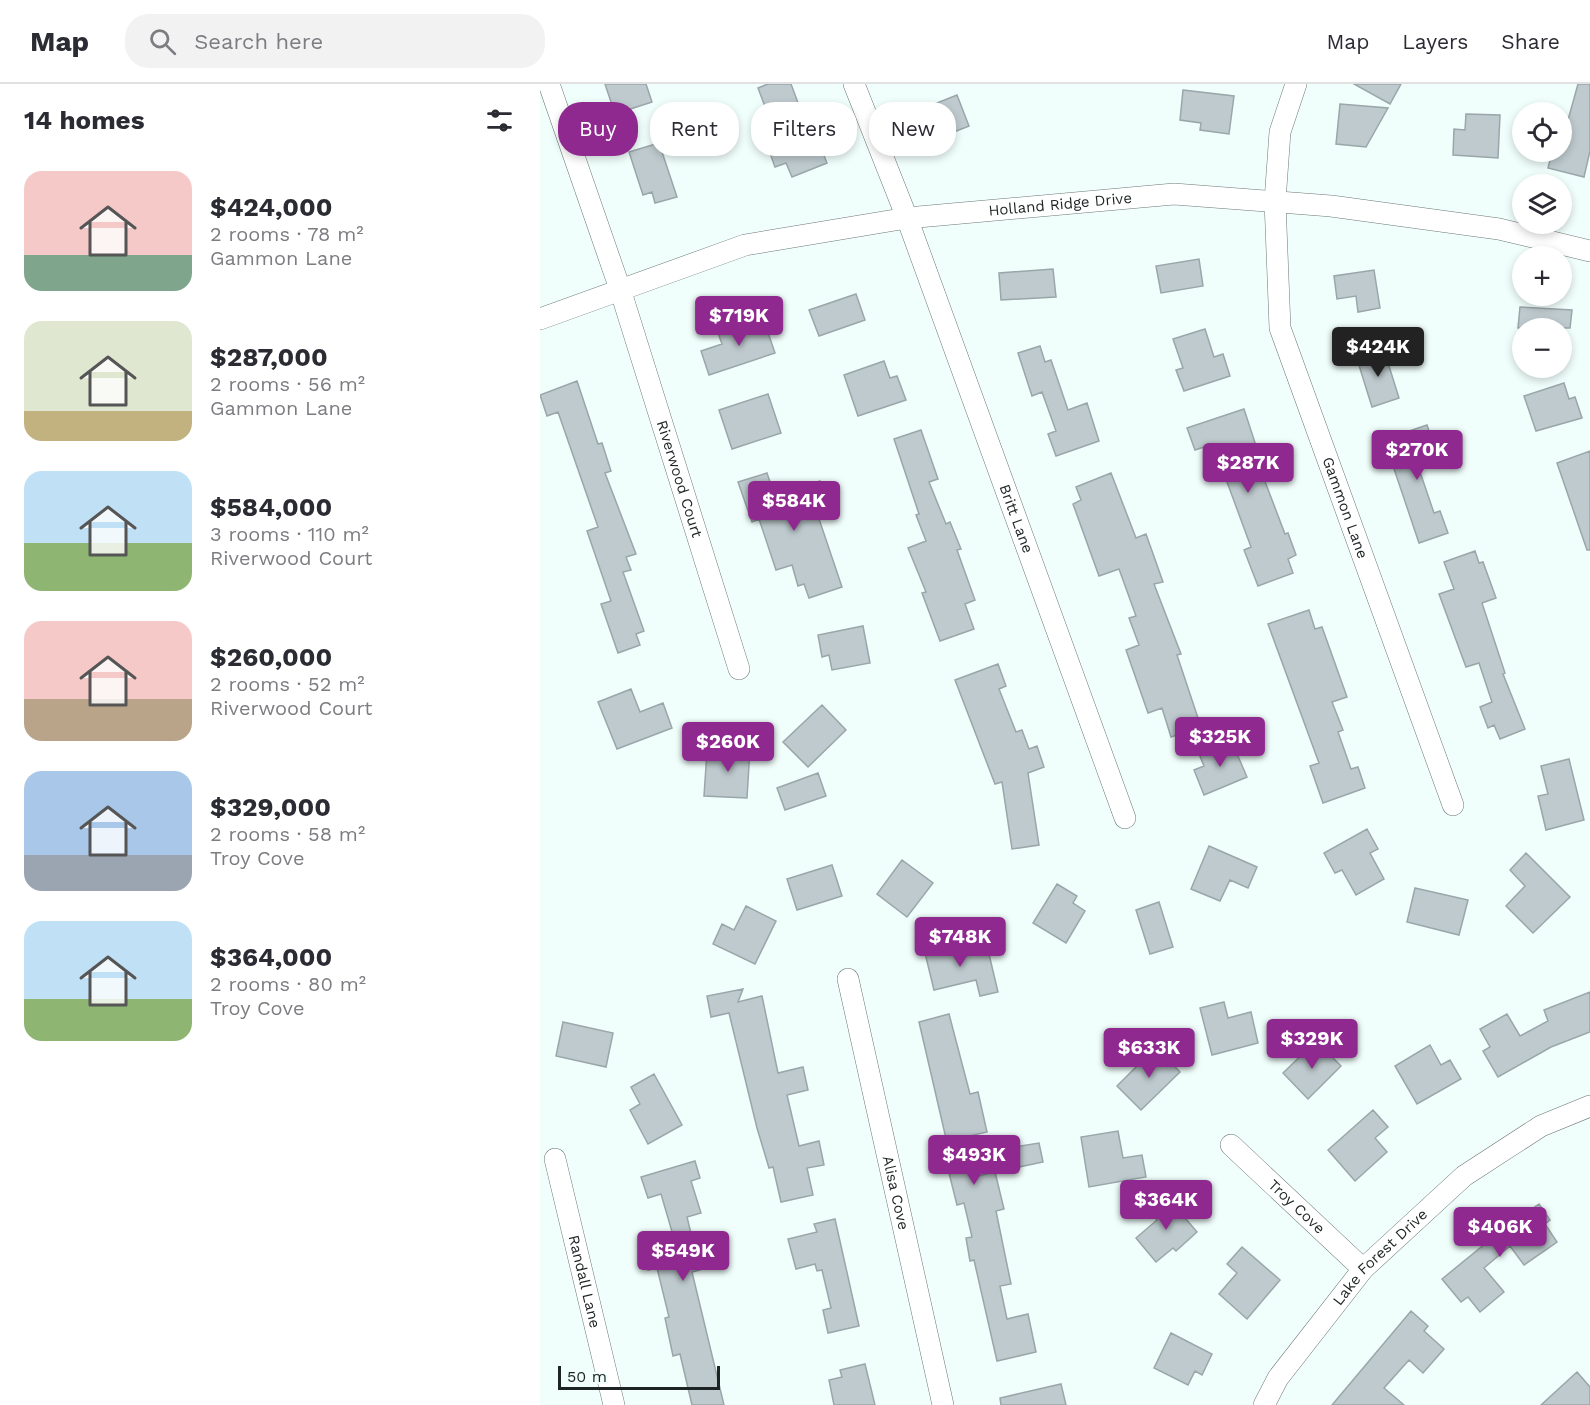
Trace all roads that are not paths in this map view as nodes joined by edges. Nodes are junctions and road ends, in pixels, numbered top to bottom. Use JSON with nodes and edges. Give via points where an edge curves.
{"nodes":[{"id":1,"x":549,"y":84,"type":"edge"},
{"id":2,"x":854,"y":84,"type":"edge"},
{"id":3,"x":1296,"y":84,"type":"edge"},
{"id":4,"x":1275,"y":201,"type":"junction"},
{"id":5,"x":907,"y":218,"type":"junction"},
{"id":6,"x":1590,"y":251,"type":"edge"},
{"id":7,"x":620,"y":289,"type":"junction"},
{"id":8,"x":540,"y":319,"type":"edge"},
{"id":9,"x":739,"y":669,"type":"dead end"},
{"id":10,"x":1453,"y":805,"type":"dead end"},
{"id":11,"x":1125,"y":818,"type":"dead end"},
{"id":12,"x":848,"y":979,"type":"dead end"},
{"id":13,"x":1590,"y":1106,"type":"edge"},
{"id":14,"x":1232,"y":1145,"type":"dead end"},
{"id":15,"x":555,"y":1159,"type":"dead end"},
{"id":16,"x":1363,"y":1269,"type":"junction"},
{"id":17,"x":614,"y":1405,"type":"edge"},
{"id":18,"x":943,"y":1405,"type":"edge"},
{"id":19,"x":1264,"y":1405,"type":"edge"}],
"edges":[{"from":1,"to":7,"type":"street","name":"Riverwood Court"},
{"from":2,"to":5,"type":"street","name":"Britt Lane"},
{"from":3,"to":4,"type":"street","name":"Gammon Lane","via":[[1280,132]]},
{"from":4,"to":5,"type":"street","name":"Holland Ridge Drive","via":[[1174,194]]},
{"from":4,"to":6,"type":"street","name":"Holland Ridge Drive","via":[[1499,229]]},
{"from":4,"to":10,"type":"street","name":"Gammon Lane","via":[[1280,328]]},
{"from":5,"to":7,"type":"street","name":"Holland Ridge Drive","via":[[745,245]]},
{"from":5,"to":11,"type":"street","name":"Britt Lane"},
{"from":7,"to":8,"type":"street","name":"Holland Ridge Drive"},
{"from":7,"to":9,"type":"street","name":"Riverwood Court"},
{"from":12,"to":18,"type":"street","name":"Alisa Cove"},
{"from":13,"to":16,"type":"street","name":"Lake Forest Drive","via":[[1541,1126],[1464,1176]]},
{"from":14,"to":16,"type":"street","name":"Troy Cove"},
{"from":15,"to":17,"type":"street","name":"Randall Lane"},
{"from":16,"to":19,"type":"street","name":"Lake Forest Drive","via":[[1278,1378]]}]}
